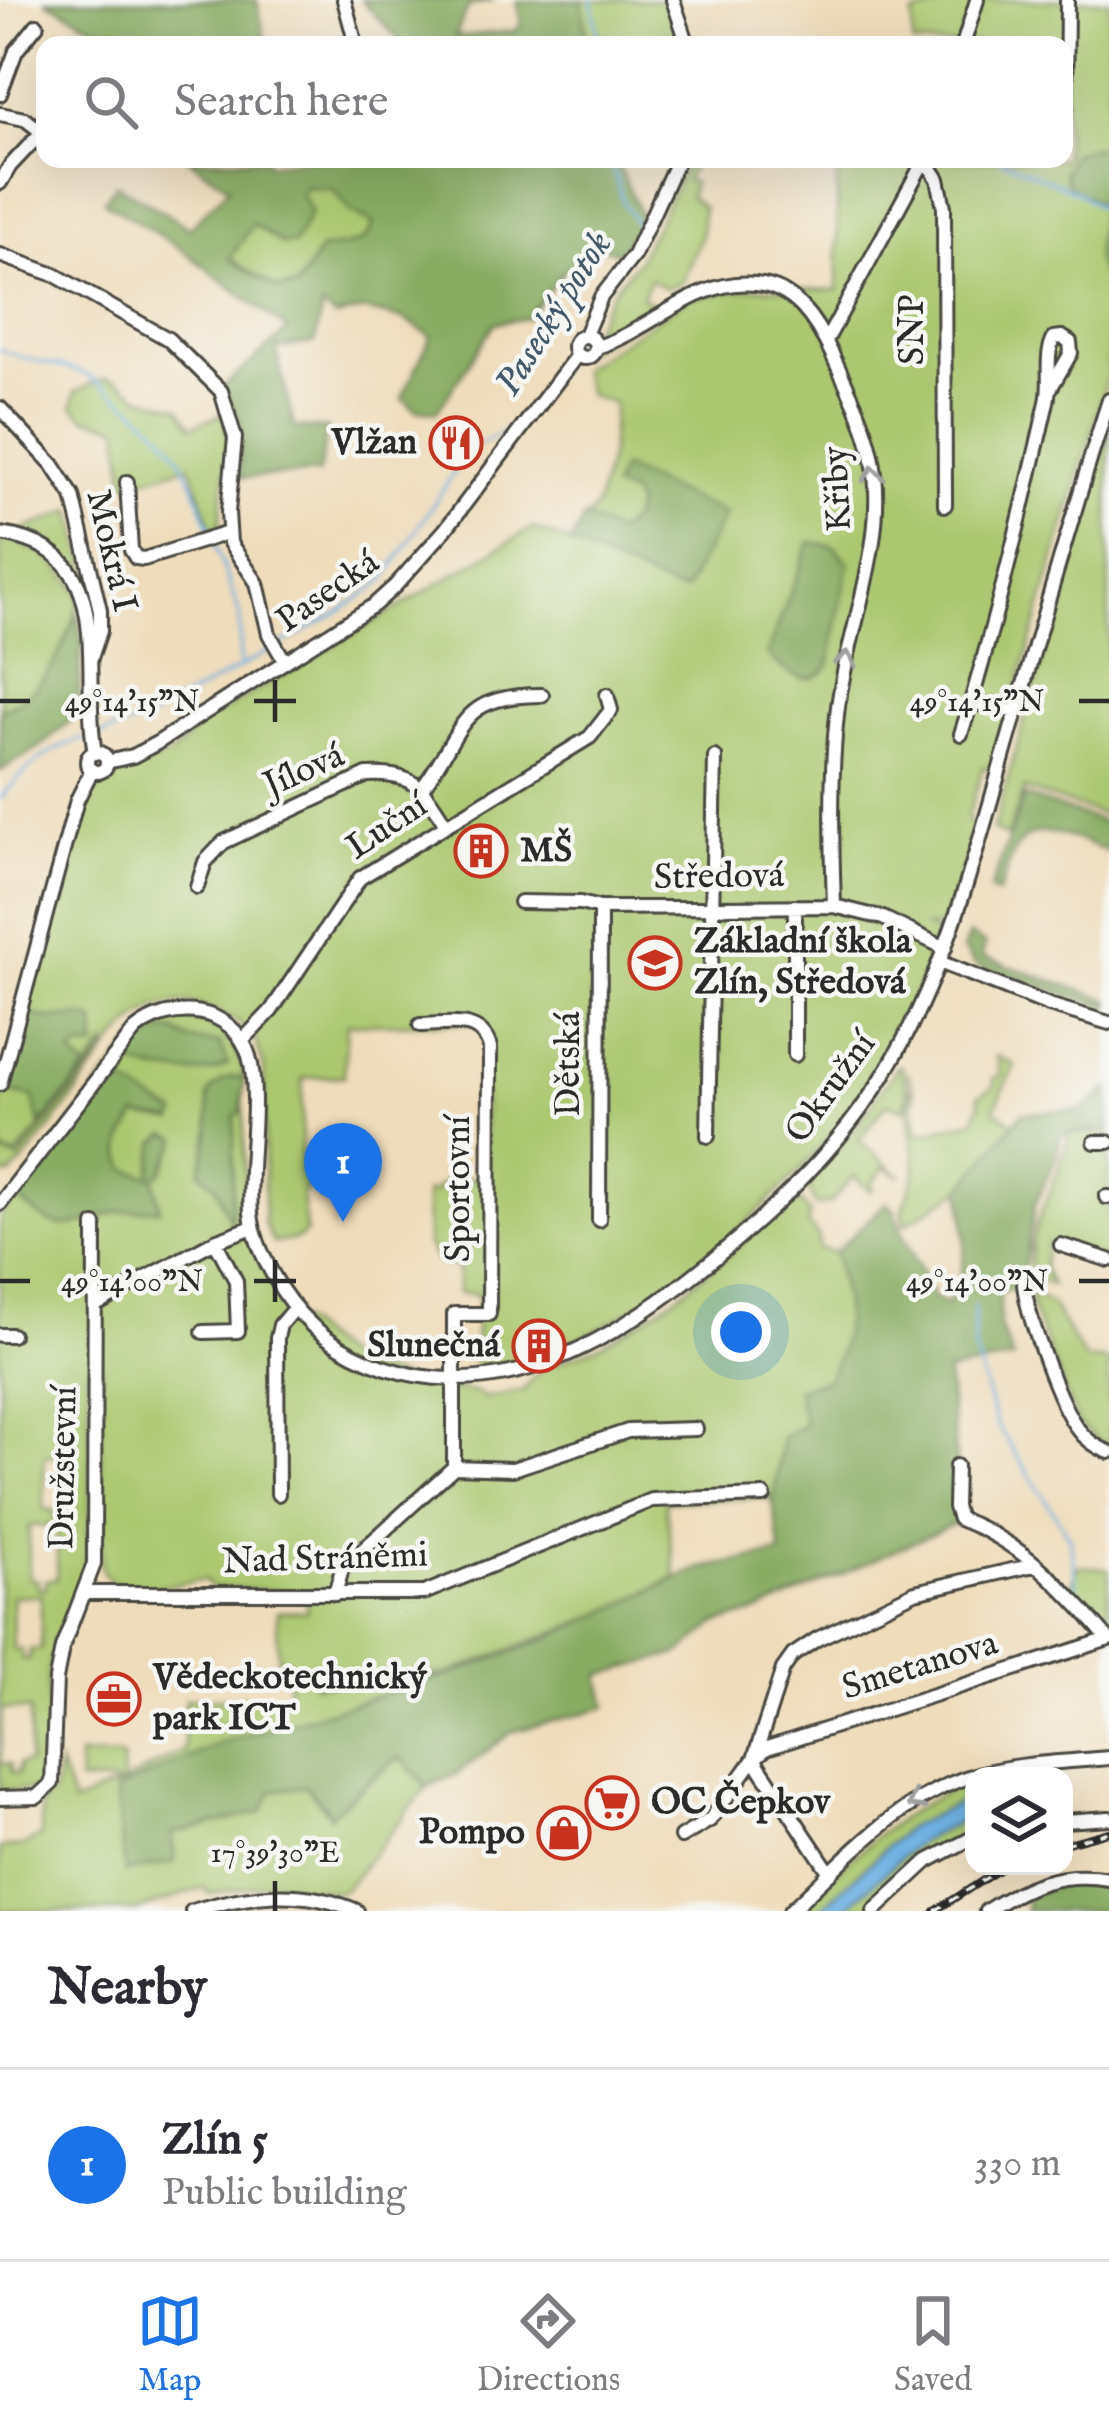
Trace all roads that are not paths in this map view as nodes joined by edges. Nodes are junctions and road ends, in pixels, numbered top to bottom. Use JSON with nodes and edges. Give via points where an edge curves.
{"nodes":[{"id":1,"x":344,"y":0,"type":"edge"},
{"id":2,"x":674,"y":0,"type":"edge"},
{"id":3,"x":977,"y":0,"type":"edge"},
{"id":4,"x":1067,"y":0,"type":"edge"},
{"id":5,"x":37,"y":25,"type":"dead end"},
{"id":6,"x":354,"y":36,"type":"edge"},
{"id":7,"x":685,"y":36,"type":"edge"},
{"id":8,"x":966,"y":36,"type":"edge"},
{"id":9,"x":1067,"y":36,"type":"edge"},
{"id":10,"x":0,"y":94,"type":"edge"},
{"id":11,"x":0,"y":114,"type":"edge"},
{"id":12,"x":36,"y":127,"type":"edge"},
{"id":13,"x":36,"y":138,"type":"edge"},
{"id":14,"x":674,"y":168,"type":"edge"},
{"id":15,"x":920,"y":168,"type":"edge"},
{"id":16,"x":931,"y":168,"type":"edge"},
{"id":17,"x":0,"y":183,"type":"edge"},
{"id":18,"x":0,"y":255,"type":"edge"},
{"id":19,"x":585,"y":335,"type":"junction"},
{"id":20,"x":826,"y":341,"type":"junction"},
{"id":21,"x":597,"y":347,"type":"junction"},
{"id":22,"x":577,"y":355,"type":"junction"},
{"id":23,"x":1050,"y":389,"type":"dead end"},
{"id":24,"x":1109,"y":400,"type":"edge"},
{"id":25,"x":0,"y":408,"type":"edge"},
{"id":26,"x":127,"y":482,"type":"dead end"},
{"id":27,"x":945,"y":505,"type":"dead end"},
{"id":28,"x":0,"y":534,"type":"edge"},
{"id":29,"x":217,"y":536,"type":"junction"},
{"id":30,"x":279,"y":651,"type":"junction"},
{"id":31,"x":91,"y":658,"type":"junction"},
{"id":32,"x":542,"y":694,"type":"dead end"},
{"id":33,"x":607,"y":695,"type":"dead end"},
{"id":34,"x":971,"y":702,"type":"junction"},
{"id":35,"x":611,"y":710,"type":"junction"},
{"id":36,"x":626,"y":710,"type":"dead end"},
{"id":37,"x":1016,"y":712,"type":"junction"},
{"id":38,"x":961,"y":734,"type":"dead end"},
{"id":39,"x":97,"y":747,"type":"junction"},
{"id":40,"x":715,"y":757,"type":"dead end"},
{"id":41,"x":423,"y":787,"type":"junction"},
{"id":42,"x":445,"y":823,"type":"junction"},
{"id":43,"x":197,"y":887,"type":"dead end"},
{"id":44,"x":520,"y":902,"type":"dead end"},
{"id":45,"x":795,"y":906,"type":"junction"},
{"id":46,"x":834,"y":906,"type":"junction"},
{"id":47,"x":600,"y":908,"type":"junction"},
{"id":48,"x":711,"y":908,"type":"junction"},
{"id":49,"x":955,"y":923,"type":"junction"},
{"id":50,"x":915,"y":933,"type":"junction"},
{"id":51,"x":942,"y":955,"type":"junction"},
{"id":52,"x":1109,"y":1023,"type":"edge"},
{"id":53,"x":419,"y":1025,"type":"dead end"},
{"id":54,"x":242,"y":1041,"type":"junction"},
{"id":55,"x":795,"y":1055,"type":"dead end"},
{"id":56,"x":0,"y":1084,"type":"edge"},
{"id":57,"x":707,"y":1136,"type":"dead end"},
{"id":58,"x":3,"y":1195,"type":"edge"},
{"id":59,"x":599,"y":1220,"type":"dead end"},
{"id":60,"x":95,"y":1225,"type":"dead end"},
{"id":61,"x":253,"y":1227,"type":"junction"},
{"id":62,"x":214,"y":1241,"type":"junction"},
{"id":63,"x":1061,"y":1245,"type":"dead end"},
{"id":64,"x":1109,"y":1260,"type":"edge"},
{"id":65,"x":1024,"y":1282,"type":"dead end"},
{"id":66,"x":96,"y":1305,"type":"junction"},
{"id":67,"x":295,"y":1307,"type":"junction"},
{"id":68,"x":203,"y":1332,"type":"dead end"},
{"id":69,"x":452,"y":1379,"type":"junction"},
{"id":70,"x":696,"y":1429,"type":"dead end"},
{"id":71,"x":1109,"y":1452,"type":"edge"},
{"id":72,"x":956,"y":1466,"type":"dead end"},
{"id":73,"x":454,"y":1467,"type":"junction"},
{"id":74,"x":278,"y":1493,"type":"dead end"},
{"id":75,"x":764,"y":1496,"type":"dead end"},
{"id":76,"x":1034,"y":1565,"type":"junction"},
{"id":77,"x":86,"y":1593,"type":"junction"},
{"id":78,"x":335,"y":1594,"type":"junction"},
{"id":79,"x":1108,"y":1639,"type":"edge"},
{"id":80,"x":1109,"y":1758,"type":"edge"},
{"id":81,"x":754,"y":1759,"type":"junction"},
{"id":82,"x":0,"y":1798,"type":"edge"},
{"id":83,"x":1109,"y":1818,"type":"edge"},
{"id":84,"x":1073,"y":1820,"type":"edge"},
{"id":85,"x":681,"y":1837,"type":"dead end"},
{"id":86,"x":965,"y":1842,"type":"edge"},
{"id":87,"x":830,"y":1873,"type":"junction"},
{"id":88,"x":1109,"y":1879,"type":"edge"},
{"id":89,"x":192,"y":1911,"type":"edge"},
{"id":90,"x":358,"y":1911,"type":"edge"},
{"id":91,"x":790,"y":1911,"type":"edge"},
{"id":92,"x":874,"y":1911,"type":"edge"},
{"id":93,"x":986,"y":1911,"type":"edge"}],
"edges":[{"from":1,"to":6,"type":"street"},
{"from":2,"to":7,"type":"street"},
{"from":3,"to":8,"type":"street"},
{"from":4,"to":9,"type":"street"},
{"from":5,"to":10,"type":"street"},
{"from":11,"to":12,"type":"street"},
{"from":13,"to":17,"type":"street"},
{"from":14,"to":19,"type":"street","name":"Pasecká"},
{"from":15,"to":20,"type":"street"},
{"from":16,"to":27,"type":"street","name":"SNP","via":[[944,207]]},
{"from":18,"to":29,"type":"street","via":[[55,275],[168,340],[221,391],[235,438]]},
{"from":19,"to":21,"type":"street"},
{"from":19,"to":22,"type":"street","name":"Pasecká","via":[[575,340]]},
{"from":20,"to":21,"type":"street","name":"Křiby","via":[[796,301],[748,283],[691,298]]},
{"from":46,"to":20,"type":"street","name":"Křiby","one_way":true,"via":[[840,690],[876,507],[872,458]]},
{"from":21,"to":22,"type":"street","via":[[592,356]]},
{"from":22,"to":30,"type":"street","name":"Pasecká","via":[[415,566],[374,605]]},
{"from":23,"to":34,"type":"street"},
{"from":24,"to":37,"type":"street","name":"Okružní"},
{"from":25,"to":31,"type":"street","name":"Mokrá I","via":[[73,496],[100,610]]},
{"from":26,"to":29,"type":"street","via":[[134,557]]},
{"from":28,"to":31,"type":"street","via":[[34,542],[67,568],[87,604]]},
{"from":29,"to":30,"type":"street","via":[[261,592]]},
{"from":30,"to":39,"type":"street","name":"Pasecká","via":[[157,743]]},
{"from":31,"to":39,"type":"street"},
{"from":32,"to":41,"type":"street","via":[[478,706]]},
{"from":33,"to":35,"type":"street"},
{"from":34,"to":37,"type":"street"},
{"from":34,"to":38,"type":"street"},
{"from":35,"to":36,"type":"street"},
{"from":35,"to":42,"type":"street","name":"Luční","via":[[590,736]]},
{"from":37,"to":49,"type":"street","name":"Okružní"},
{"from":39,"to":56,"type":"street"},
{"from":40,"to":48,"type":"street"},
{"from":41,"to":42,"type":"street"},
{"from":41,"to":43,"type":"street","name":"Jílová","via":[[389,774],[357,778],[224,842],[205,862]]},
{"from":42,"to":54,"type":"street","name":"Luční","via":[[360,878]]},
{"from":44,"to":47,"type":"street","name":"Středová"},
{"from":45,"to":46,"type":"street","name":"Středová"},
{"from":45,"to":48,"type":"street","name":"Středová"},
{"from":45,"to":55,"type":"street"},
{"from":46,"to":50,"type":"street","name":"Středová"},
{"from":47,"to":48,"type":"street","name":"Středová"},
{"from":47,"to":59,"type":"street","name":"Dětská"},
{"from":48,"to":57,"type":"street"},
{"from":49,"to":50,"type":"street"},
{"from":49,"to":51,"type":"street","name":"Okružní"},
{"from":50,"to":51,"type":"street","name":"Středová"},
{"from":51,"to":52,"type":"street","name":"Středová"},
{"from":51,"to":69,"type":"street","name":"Okružní","via":[[868,1098],[749,1229],[664,1298],[571,1352],[505,1375]]},
{"from":53,"to":69,"type":"street","name":"Sportovní","via":[[469,1024],[490,1047],[489,1314],[454,1314]]},
{"from":54,"to":58,"type":"street","via":[[198,1012],[148,1021]]},
{"from":54,"to":61,"type":"street","name":"Okružní","via":[[252,1072]]},
{"from":60,"to":66,"type":"street","name":"Družstevní"},
{"from":61,"to":62,"type":"street"},
{"from":61,"to":67,"type":"street","name":"Okružní"},
{"from":62,"to":66,"type":"street"},
{"from":62,"to":68,"type":"street","via":[[236,1281],[238,1331]]},
{"from":63,"to":64,"type":"street"},
{"from":65,"to":71,"type":"street","via":[[1070,1419]]},
{"from":66,"to":77,"type":"street","name":"Družstevní","via":[[94,1564]]},
{"from":67,"to":69,"type":"street","name":"Okružní","via":[[364,1361]]},
{"from":67,"to":74,"type":"street","via":[[277,1338]]},
{"from":69,"to":73,"type":"street"},
{"from":70,"to":73,"type":"street","via":[[628,1431],[513,1469]]},
{"from":72,"to":76,"type":"street","via":[[959,1519]]},
{"from":73,"to":78,"type":"street","via":[[348,1563]]},
{"from":75,"to":78,"type":"street","name":"Nad Stráněmi","via":[[652,1500],[429,1593]]},
{"from":76,"to":79,"type":"street"},
{"from":76,"to":81,"type":"street","via":[[915,1592],[805,1646],[783,1670]]},
{"from":77,"to":78,"type":"street","name":"Nad Stráněmi"},
{"from":77,"to":82,"type":"street","name":"Družstevní","via":[[56,1678],[52,1783],[40,1796]]},
{"from":79,"to":81,"type":"street","name":"Smetanova","via":[[784,1740]]},
{"from":80,"to":87,"type":"street","one_way":true,"via":[[962,1779],[892,1816]]},
{"from":81,"to":85,"type":"street","via":[[710,1820]]},
{"from":81,"to":87,"type":"street"},
{"from":83,"to":84,"type":"street"},
{"from":86,"to":92,"type":"street","via":[[906,1877]]},
{"from":87,"to":91,"type":"street"},
{"from":88,"to":93,"type":"street","via":[[1037,1882]]},
{"from":89,"to":90,"type":"street","via":[[281,1894]]}]}
